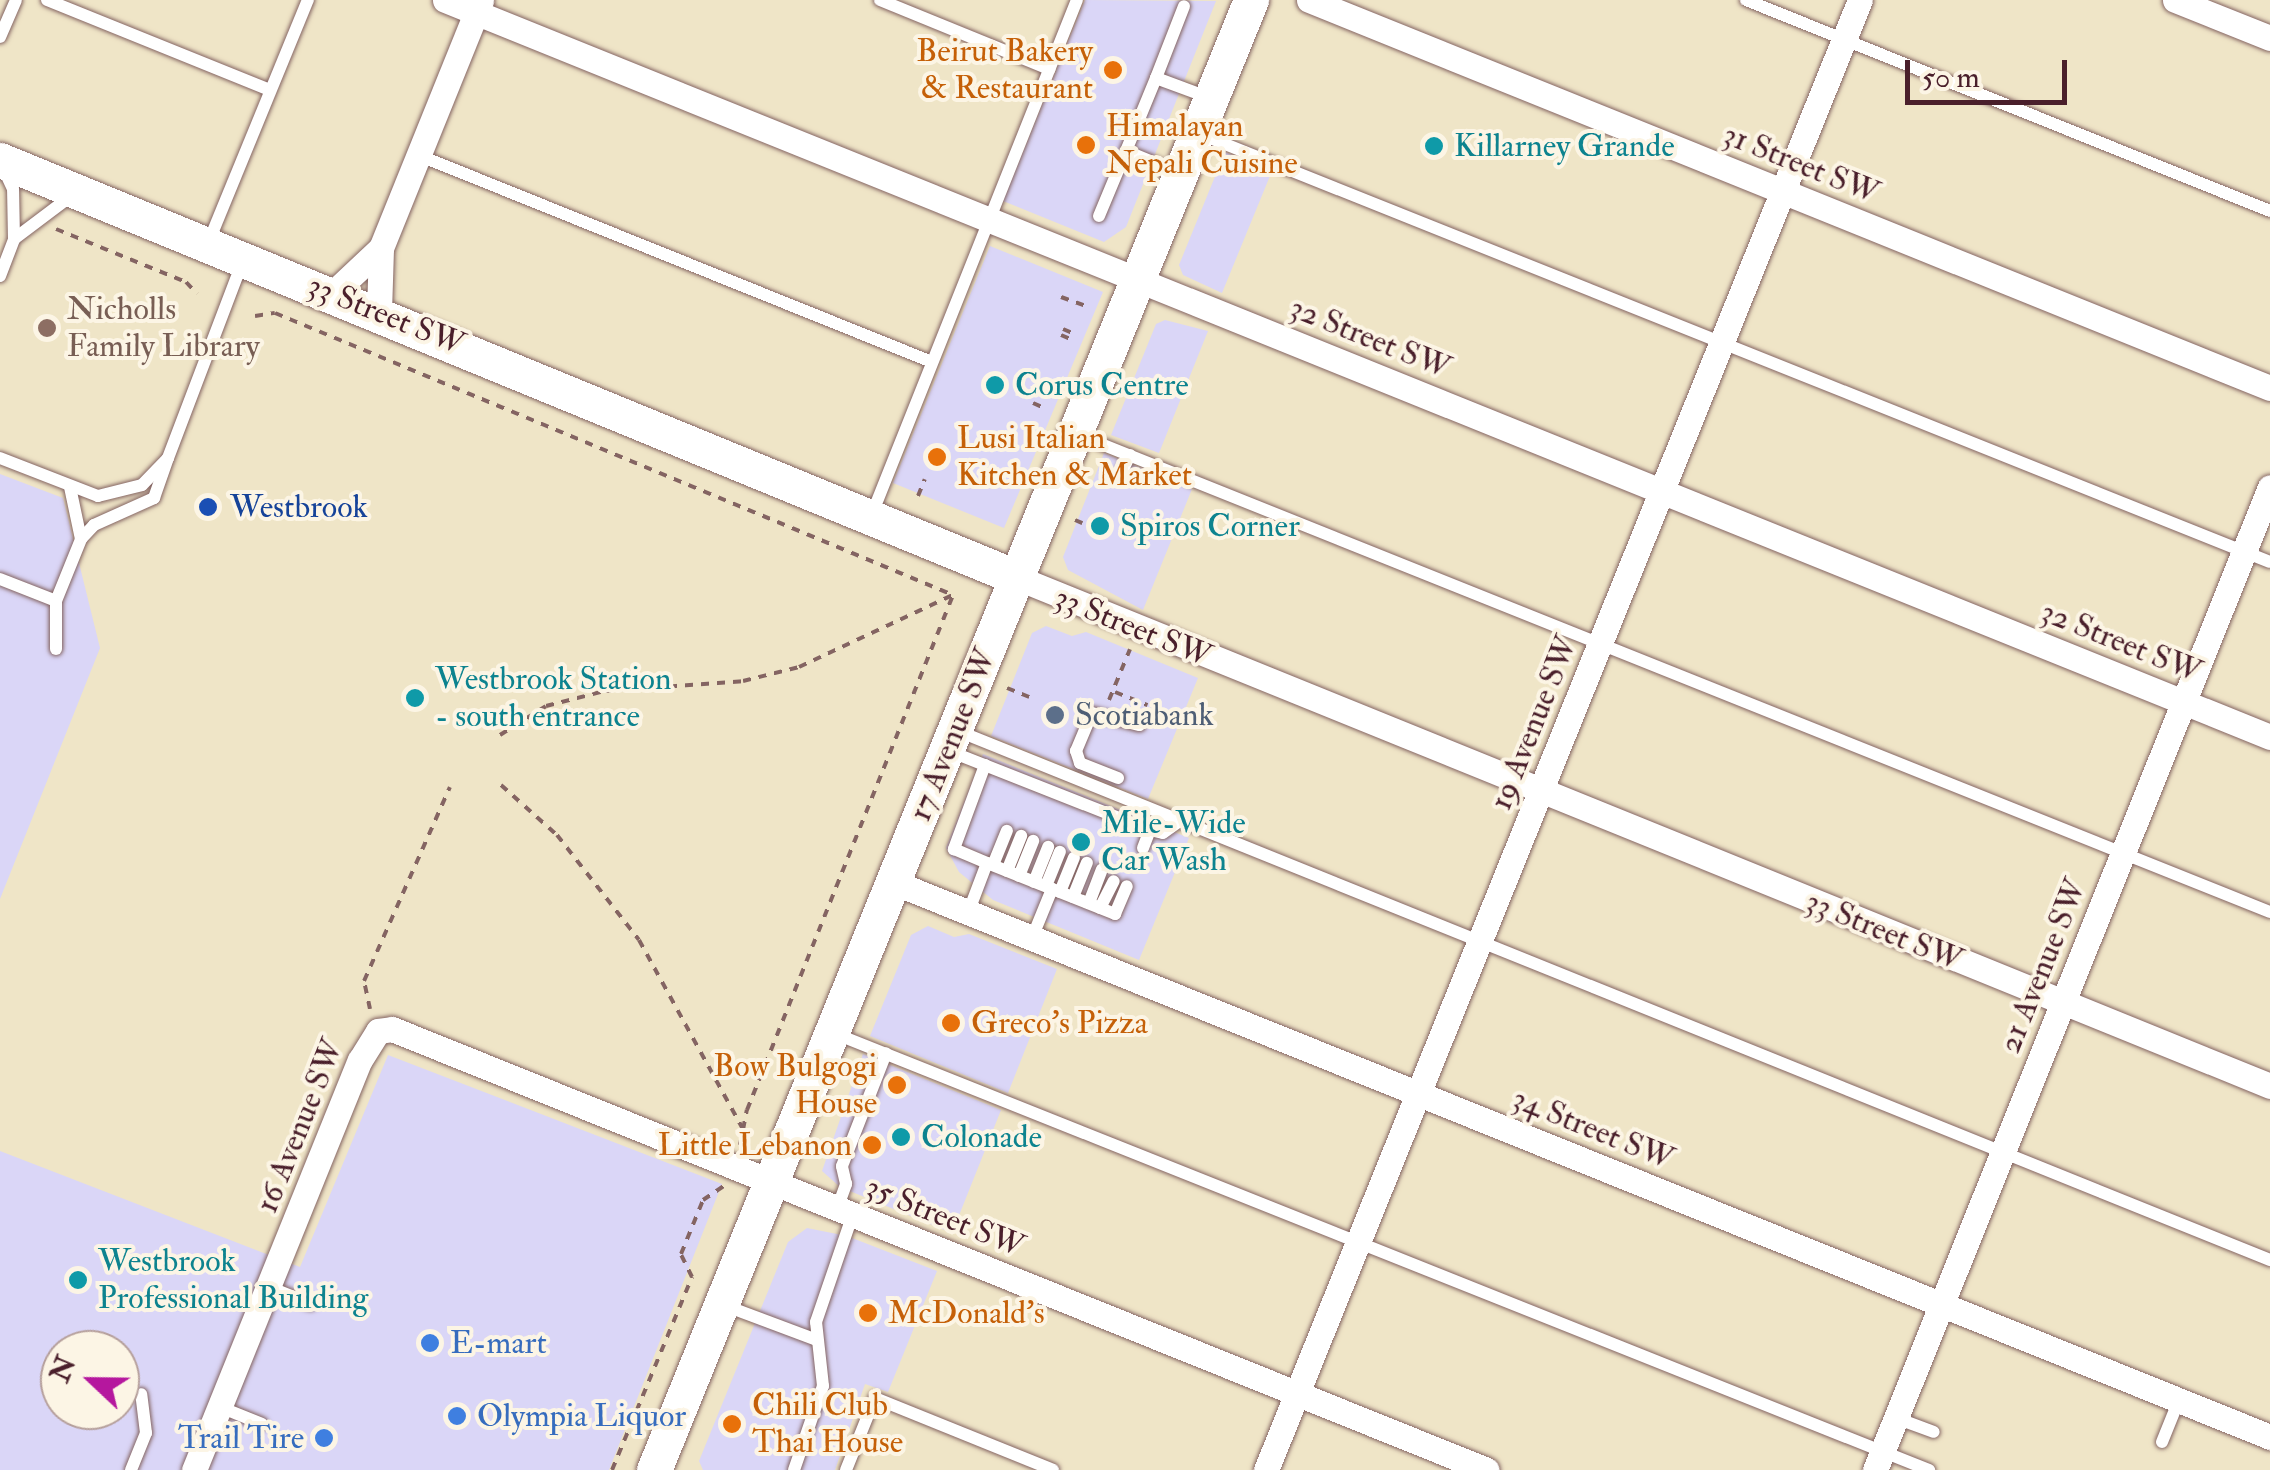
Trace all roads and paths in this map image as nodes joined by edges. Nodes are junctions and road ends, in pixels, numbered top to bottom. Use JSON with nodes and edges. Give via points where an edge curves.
{"nodes":[{"id":1,"x":16,"y":0,"type":"edge"},
{"id":2,"x":47,"y":0,"type":"edge"},
{"id":3,"x":308,"y":0,"type":"edge"},
{"id":4,"x":445,"y":0,"type":"edge"},
{"id":5,"x":880,"y":0,"type":"edge"},
{"id":6,"x":1077,"y":0,"type":"edge"},
{"id":7,"x":1251,"y":0,"type":"edge"},
{"id":8,"x":1309,"y":0,"type":"edge"},
{"id":9,"x":1746,"y":0,"type":"edge"},
{"id":10,"x":1860,"y":0,"type":"edge"},
{"id":11,"x":2175,"y":0,"type":"edge"},
{"id":12,"x":478,"y":6,"type":"edge"},
{"id":13,"x":1184,"y":6,"type":"dead end"},
{"id":14,"x":0,"y":36,"type":"edge"},
{"id":15,"x":2270,"y":38,"type":"edge"},
{"id":16,"x":1843,"y":40,"type":"junction"},
{"id":17,"x":1050,"y":68,"type":"junction"},
{"id":18,"x":1156,"y":78,"type":"junction"},
{"id":19,"x":270,"y":90,"type":"junction"},
{"id":20,"x":1212,"y":98,"type":"junction"},
{"id":21,"x":1198,"y":133,"type":"junction"},
{"id":22,"x":1126,"y":151,"type":"junction"},
{"id":23,"x":418,"y":155,"type":"junction"},
{"id":24,"x":0,"y":160,"type":"edge"},
{"id":25,"x":1181,"y":174,"type":"junction"},
{"id":26,"x":79,"y":192,"type":"junction"},
{"id":27,"x":1783,"y":192,"type":"junction"},
{"id":28,"x":2270,"y":211,"type":"edge"},
{"id":29,"x":1099,"y":216,"type":"dead end"},
{"id":30,"x":989,"y":220,"type":"junction"},
{"id":31,"x":32,"y":224,"type":"junction"},
{"id":32,"x":14,"y":240,"type":"junction"},
{"id":33,"x":209,"y":241,"type":"junction"},
{"id":34,"x":381,"y":248,"type":"junction"},
{"id":35,"x":244,"y":256,"type":"junction"},
{"id":36,"x":0,"y":276,"type":"edge"},
{"id":37,"x":1138,"y":280,"type":"junction"},
{"id":38,"x":333,"y":293,"type":"junction"},
{"id":39,"x":197,"y":294,"type":"dead end"},
{"id":40,"x":1061,"y":297,"type":"dead end"},
{"id":41,"x":1086,"y":306,"type":"dead end"},
{"id":42,"x":378,"y":312,"type":"junction"},
{"id":43,"x":255,"y":316,"type":"dead end"},
{"id":44,"x":1062,"y":332,"type":"dead end"},
{"id":45,"x":1074,"y":337,"type":"dead end"},
{"id":46,"x":1722,"y":343,"type":"junction"},
{"id":47,"x":932,"y":362,"type":"junction"},
{"id":48,"x":2270,"y":388,"type":"edge"},
{"id":49,"x":1033,"y":403,"type":"dead end"},
{"id":50,"x":1044,"y":408,"type":"dead end"},
{"id":51,"x":1076,"y":434,"type":"junction"},
{"id":52,"x":1130,"y":455,"type":"junction"},
{"id":53,"x":0,"y":458,"type":"edge"},
{"id":54,"x":168,"y":458,"type":"junction"},
{"id":55,"x":1122,"y":474,"type":"dead end"},
{"id":56,"x":924,"y":480,"type":"dead end"},
{"id":57,"x":2270,"y":487,"type":"edge"},
{"id":58,"x":70,"y":488,"type":"junction"},
{"id":59,"x":1662,"y":492,"type":"junction"},
{"id":60,"x":918,"y":496,"type":"dead end"},
{"id":61,"x":872,"y":514,"type":"junction"},
{"id":62,"x":1075,"y":520,"type":"dead end"},
{"id":63,"x":1082,"y":523,"type":"dead end"},
{"id":64,"x":81,"y":539,"type":"junction"},
{"id":65,"x":2244,"y":552,"type":"junction"},
{"id":66,"x":2270,"y":562,"type":"edge"},
{"id":67,"x":0,"y":578,"type":"edge"},
{"id":68,"x":1018,"y":578,"type":"junction"},
{"id":69,"x":953,"y":595,"type":"junction"},
{"id":70,"x":56,"y":601,"type":"junction"},
{"id":71,"x":1601,"y":644,"type":"junction"},
{"id":72,"x":56,"y":648,"type":"dead end"},
{"id":73,"x":1130,"y":648,"type":"dead end"},
{"id":74,"x":1007,"y":688,"type":"dead end"},
{"id":75,"x":1113,"y":691,"type":"junction"},
{"id":76,"x":1096,"y":695,"type":"dead end"},
{"id":77,"x":1029,"y":697,"type":"dead end"},
{"id":78,"x":2183,"y":702,"type":"junction"},
{"id":79,"x":1147,"y":705,"type":"dead end"},
{"id":80,"x":1139,"y":725,"type":"dead end"},
{"id":81,"x":500,"y":735,"type":"dead end"},
{"id":82,"x":2270,"y":738,"type":"edge"},
{"id":83,"x":951,"y":740,"type":"junction"},
{"id":84,"x":986,"y":765,"type":"junction"},
{"id":85,"x":1118,"y":778,"type":"dead end"},
{"id":86,"x":501,"y":785,"type":"dead end"},
{"id":87,"x":450,"y":788,"type":"dead end"},
{"id":88,"x":1540,"y":793,"type":"junction"},
{"id":89,"x":1067,"y":797,"type":"junction"},
{"id":90,"x":1067,"y":817,"type":"dead end"},
{"id":91,"x":1129,"y":822,"type":"junction"},
{"id":92,"x":1178,"y":822,"type":"junction"},
{"id":93,"x":1094,"y":828,"type":"dead end"},
{"id":94,"x":1150,"y":830,"type":"junction"},
{"id":95,"x":1115,"y":836,"type":"dead end"},
{"id":96,"x":1054,"y":850,"type":"dead end"},
{"id":97,"x":2123,"y":853,"type":"junction"},
{"id":98,"x":1081,"y":861,"type":"dead end"},
{"id":99,"x":990,"y":864,"type":"junction"},
{"id":100,"x":1102,"y":869,"type":"dead end"},
{"id":101,"x":1013,"y":874,"type":"junction"},
{"id":102,"x":893,"y":882,"type":"junction"},
{"id":103,"x":1053,"y":889,"type":"junction"},
{"id":104,"x":1095,"y":906,"type":"junction"},
{"id":105,"x":2270,"y":912,"type":"edge"},
{"id":106,"x":967,"y":915,"type":"junction"},
{"id":107,"x":1031,"y":940,"type":"junction"},
{"id":108,"x":1480,"y":940,"type":"junction"},
{"id":109,"x":2064,"y":1003,"type":"junction"},
{"id":110,"x":378,"y":1031,"type":"junction"},
{"id":111,"x":832,"y":1032,"type":"junction"},
{"id":112,"x":886,"y":1053,"type":"junction"},
{"id":113,"x":2270,"y":1086,"type":"edge"},
{"id":114,"x":1418,"y":1094,"type":"junction"},
{"id":115,"x":2002,"y":1154,"type":"junction"},
{"id":116,"x":772,"y":1182,"type":"junction"},
{"id":117,"x":722,"y":1190,"type":"dead end"},
{"id":118,"x":845,"y":1212,"type":"junction"},
{"id":119,"x":1358,"y":1241,"type":"junction"},
{"id":120,"x":2270,"y":1260,"type":"edge"},
{"id":121,"x":269,"y":1287,"type":"junction"},
{"id":122,"x":311,"y":1304,"type":"dead end"},
{"id":123,"x":722,"y":1304,"type":"junction"},
{"id":124,"x":1941,"y":1305,"type":"junction"},
{"id":125,"x":817,"y":1340,"type":"junction"},
{"id":126,"x":142,"y":1394,"type":"dead end"},
{"id":127,"x":1296,"y":1394,"type":"junction"},
{"id":128,"x":2180,"y":1400,"type":"junction"},
{"id":129,"x":220,"y":1407,"type":"junction"},
{"id":130,"x":1896,"y":1418,"type":"junction"},
{"id":131,"x":262,"y":1424,"type":"dead end"},
{"id":132,"x":1934,"y":1432,"type":"dead end"},
{"id":133,"x":2270,"y":1437,"type":"edge"},
{"id":134,"x":2162,"y":1442,"type":"dead end"},
{"id":135,"x":1879,"y":1460,"type":"edge"},
{"id":136,"x":131,"y":1470,"type":"edge"},
{"id":137,"x":194,"y":1470,"type":"edge"},
{"id":138,"x":612,"y":1470,"type":"edge"},
{"id":139,"x":654,"y":1470,"type":"edge"},
{"id":140,"x":794,"y":1470,"type":"edge"},
{"id":141,"x":846,"y":1470,"type":"edge"},
{"id":142,"x":1053,"y":1470,"type":"edge"},
{"id":143,"x":1266,"y":1470,"type":"edge"},
{"id":144,"x":1487,"y":1470,"type":"edge"},
{"id":145,"x":1929,"y":1470,"type":"edge"}],
"edges":[{"from":1,"to":14,"type":"lane"},
{"from":2,"to":19,"type":"lane"},
{"from":3,"to":19,"type":"lane"},
{"from":4,"to":12,"type":"street","name":"32 Street SW"},
{"from":5,"to":17,"type":"lane"},
{"from":6,"to":17,"type":"lane"},
{"from":7,"to":20,"type":"main road","name":"17 Avenue SW"},
{"from":8,"to":27,"type":"street","name":"31 Street SW"},
{"from":9,"to":16,"type":"lane"},
{"from":10,"to":16,"type":"street","name":"19 Avenue SW"},
{"from":11,"to":15,"type":"street"},
{"from":12,"to":23,"type":"street"},
{"from":12,"to":30,"type":"street","name":"32 Street SW"},
{"from":13,"to":18,"type":"lane"},
{"from":16,"to":27,"type":"street","name":"19 Avenue SW"},
{"from":16,"to":28,"type":"lane"},
{"from":17,"to":30,"type":"lane"},
{"from":18,"to":20,"type":"lane"},
{"from":18,"to":22,"type":"lane"},
{"from":19,"to":33,"type":"lane"},
{"from":20,"to":21,"type":"main road","name":"17 Avenue SW"},
{"from":21,"to":25,"type":"main road","name":"17 Avenue SW"},
{"from":21,"to":46,"type":"lane"},
{"from":22,"to":25,"type":"lane"},
{"from":22,"to":29,"type":"lane"},
{"from":23,"to":34,"type":"street"},
{"from":23,"to":47,"type":"lane"},
{"from":24,"to":26,"type":"main road","name":"33 Street SW"},
{"from":24,"to":32,"type":"lane","via":[[13,189]]},
{"from":25,"to":37,"type":"main road","name":"17 Avenue SW"},
{"from":26,"to":31,"type":"lane"},
{"from":26,"to":33,"type":"main road","name":"33 Street SW"},
{"from":27,"to":46,"type":"street","name":"19 Avenue SW"},
{"from":27,"to":48,"type":"street","name":"31 Street SW"},
{"from":30,"to":37,"type":"street","name":"32 Street SW"},
{"from":30,"to":47,"type":"lane"},
{"from":31,"to":32,"type":"lane"},
{"from":31,"to":39,"type":"path","via":[[186,282]]},
{"from":32,"to":36,"type":"lane"},
{"from":33,"to":35,"type":"main road","name":"33 Street SW"},
{"from":34,"to":38,"type":"street"},
{"from":34,"to":42,"type":"street"},
{"from":35,"to":38,"type":"main road","name":"33 Street SW"},
{"from":35,"to":54,"type":"lane"},
{"from":37,"to":51,"type":"main road","name":"17 Avenue SW"},
{"from":37,"to":59,"type":"street","name":"32 Street SW"},
{"from":38,"to":42,"type":"main road","name":"33 Street SW"},
{"from":40,"to":41,"type":"path"},
{"from":42,"to":61,"type":"main road","name":"33 Street SW"},
{"from":43,"to":69,"type":"path","via":[[275,313]]},
{"from":44,"to":45,"type":"path"},
{"from":46,"to":59,"type":"street","name":"19 Avenue SW"},
{"from":46,"to":65,"type":"lane"},
{"from":47,"to":61,"type":"lane"},
{"from":49,"to":50,"type":"path"},
{"from":51,"to":52,"type":"lane"},
{"from":51,"to":68,"type":"main road","name":"17 Avenue SW"},
{"from":52,"to":55,"type":"lane"},
{"from":52,"to":71,"type":"lane"},
{"from":53,"to":58,"type":"lane"},
{"from":54,"to":58,"type":"lane","via":[[142,485],[116,494]]},
{"from":54,"to":64,"type":"lane","via":[[154,498],[94,525]]},
{"from":56,"to":60,"type":"path"},
{"from":57,"to":65,"type":"street","name":"21 Avenue SW"},
{"from":58,"to":64,"type":"lane"},
{"from":59,"to":71,"type":"street","name":"19 Avenue SW"},
{"from":59,"to":78,"type":"street","name":"32 Street SW"},
{"from":61,"to":68,"type":"main road","name":"33 Street SW"},
{"from":62,"to":63,"type":"path"},
{"from":64,"to":70,"type":"lane"},
{"from":65,"to":66,"type":"lane"},
{"from":65,"to":78,"type":"street","name":"21 Avenue SW"},
{"from":67,"to":70,"type":"lane"},
{"from":68,"to":83,"type":"main road","name":"17 Avenue SW"},
{"from":68,"to":88,"type":"street","name":"33 Street SW"},
{"from":69,"to":81,"type":"path","via":[[799,667],[743,681],[604,691],[546,706]]},
{"from":69,"to":86,"type":"path","via":[[747,1110],[744,1133],[639,940],[556,836]]},
{"from":70,"to":72,"type":"lane"},
{"from":71,"to":88,"type":"street","name":"19 Avenue SW"},
{"from":71,"to":97,"type":"lane"},
{"from":73,"to":75,"type":"path"},
{"from":74,"to":77,"type":"path"},
{"from":75,"to":76,"type":"path","via":[[1109,700]]},
{"from":75,"to":79,"type":"path"},
{"from":78,"to":82,"type":"street","name":"32 Street SW"},
{"from":78,"to":97,"type":"street","name":"21 Avenue SW"},
{"from":80,"to":85,"type":"lane","via":[[1092,713],[1076,750],[1080,762]]},
{"from":83,"to":84,"type":"lane"},
{"from":83,"to":92,"type":"lane"},
{"from":83,"to":102,"type":"main road","name":"17 Avenue SW"},
{"from":84,"to":89,"type":"lane"},
{"from":84,"to":99,"type":"lane","via":[[954,850]]},
{"from":87,"to":110,"type":"path","via":[[364,981]]},
{"from":88,"to":108,"type":"street","name":"19 Avenue SW"},
{"from":88,"to":109,"type":"street","name":"33 Street SW"},
{"from":89,"to":89,"type":"lane","via":[[1034,803]]},
{"from":89,"to":90,"type":"lane"},
{"from":89,"to":91,"type":"lane"},
{"from":89,"to":93,"type":"lane"},
{"from":91,"to":94,"type":"lane"},
{"from":91,"to":94,"type":"lane","via":[[1136,845]]},
{"from":91,"to":95,"type":"lane"},
{"from":92,"to":94,"type":"lane","via":[[1163,832]]},
{"from":92,"to":108,"type":"lane"},
{"from":96,"to":103,"type":"lane"},
{"from":97,"to":105,"type":"lane"},
{"from":97,"to":109,"type":"street","name":"21 Avenue SW"},
{"from":98,"to":103,"type":"lane"},
{"from":99,"to":101,"type":"lane"},
{"from":99,"to":101,"type":"lane","via":[[1021,836]]},
{"from":99,"to":106,"type":"lane"},
{"from":100,"to":104,"type":"lane"},
{"from":101,"to":103,"type":"lane"},
{"from":102,"to":106,"type":"street","name":"34 Street SW"},
{"from":102,"to":111,"type":"main road","name":"17 Avenue SW"},
{"from":103,"to":104,"type":"lane"},
{"from":103,"to":107,"type":"lane"},
{"from":104,"to":104,"type":"lane","via":[[1121,883],[1115,914]]},
{"from":106,"to":107,"type":"street","name":"34 Street SW"},
{"from":107,"to":114,"type":"street","name":"34 Street SW"},
{"from":108,"to":114,"type":"street","name":"19 Avenue SW"},
{"from":108,"to":115,"type":"lane"},
{"from":109,"to":113,"type":"street","name":"33 Street SW"},
{"from":109,"to":115,"type":"street","name":"21 Avenue SW"},
{"from":110,"to":116,"type":"street","name":"35 Street SW","via":[[407,1034]]},
{"from":110,"to":121,"type":"street","name":"16 Avenue SW","via":[[360,1060]]},
{"from":111,"to":112,"type":"lane"},
{"from":111,"to":116,"type":"main road","name":"17 Avenue SW"},
{"from":112,"to":118,"type":"lane","via":[[842,1166]]},
{"from":112,"to":119,"type":"lane"},
{"from":114,"to":119,"type":"street","name":"19 Avenue SW"},
{"from":114,"to":124,"type":"street","name":"34 Street SW"},
{"from":115,"to":120,"type":"lane"},
{"from":115,"to":124,"type":"street","name":"21 Avenue SW"},
{"from":116,"to":118,"type":"street","name":"35 Street SW"},
{"from":116,"to":123,"type":"main road","name":"17 Avenue SW"},
{"from":117,"to":138,"type":"path","via":[[704,1200],[681,1254],[692,1277]]},
{"from":118,"to":125,"type":"lane"},
{"from":118,"to":127,"type":"street","name":"35 Street SW"},
{"from":119,"to":127,"type":"street","name":"19 Avenue SW"},
{"from":119,"to":135,"type":"lane"},
{"from":121,"to":122,"type":"lane"},
{"from":121,"to":129,"type":"street","name":"16 Avenue SW"},
{"from":123,"to":125,"type":"lane"},
{"from":123,"to":139,"type":"main road","name":"17 Avenue SW"},
{"from":124,"to":128,"type":"street","name":"34 Street SW"},
{"from":124,"to":130,"type":"street","name":"21 Avenue SW"},
{"from":125,"to":140,"type":"lane","via":[[823,1386]]},
{"from":126,"to":136,"type":"lane","via":[[146,1433]]},
{"from":127,"to":143,"type":"street","name":"19 Avenue SW"},
{"from":127,"to":144,"type":"street","name":"35 Street SW"},
{"from":128,"to":133,"type":"street","name":"34 Street SW"},
{"from":128,"to":134,"type":"lane"},
{"from":129,"to":131,"type":"lane"},
{"from":129,"to":137,"type":"street","name":"16 Avenue SW"},
{"from":130,"to":132,"type":"lane"},
{"from":130,"to":135,"type":"street","name":"21 Avenue SW"},
{"from":135,"to":145,"type":"lane"},
{"from":141,"to":142,"type":"lane","via":[[875,1398]]}]}
